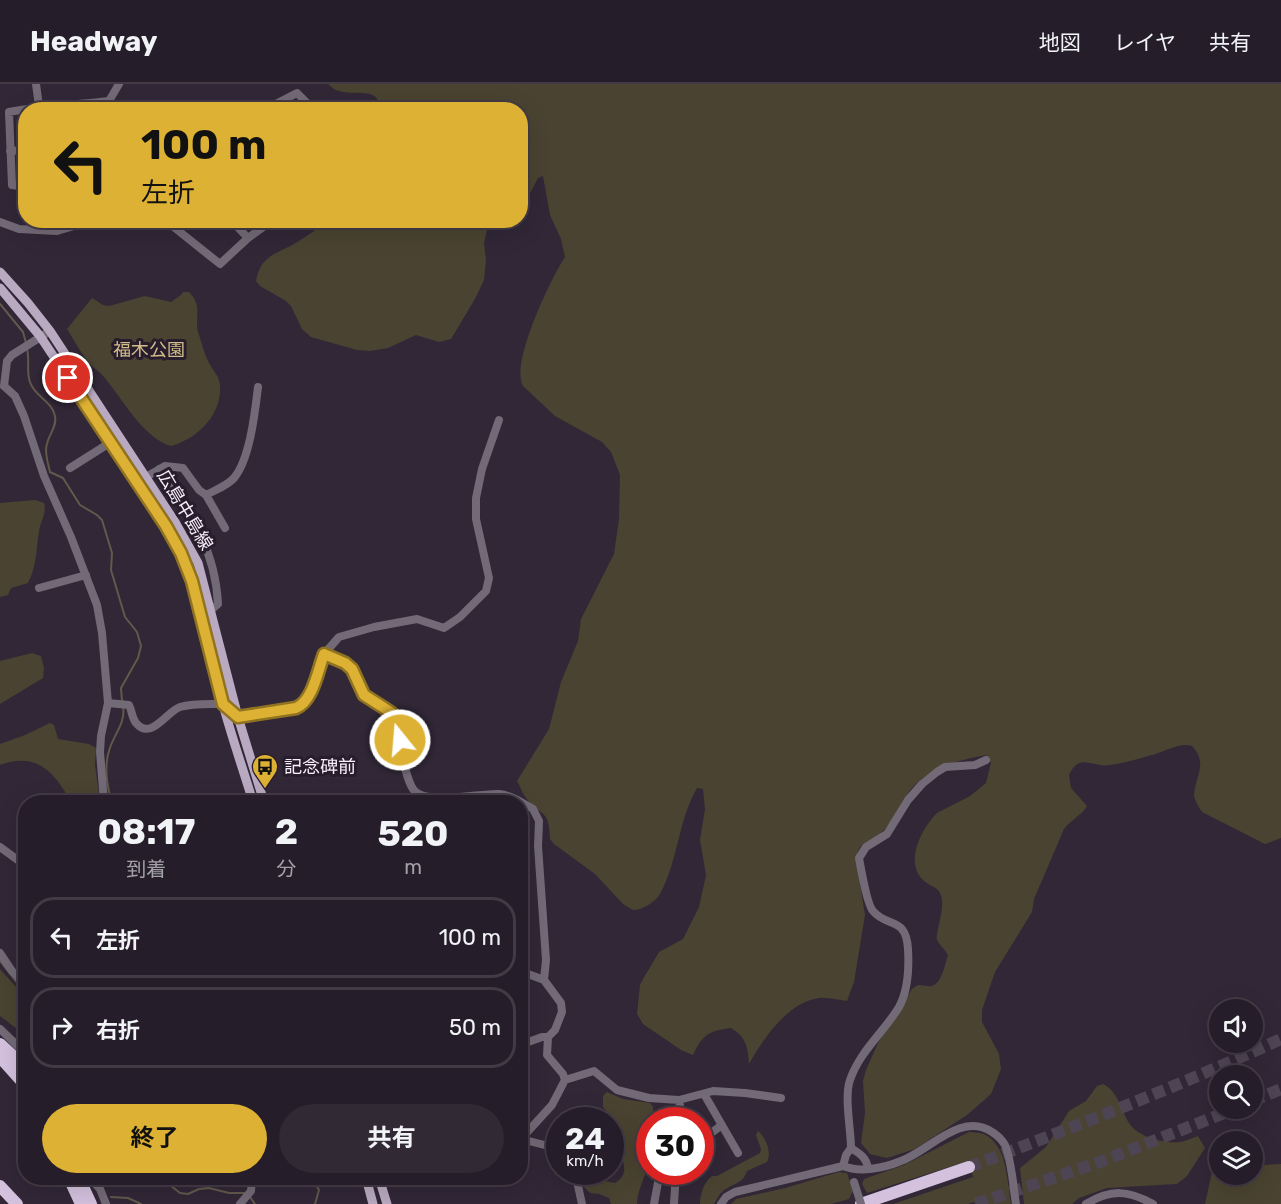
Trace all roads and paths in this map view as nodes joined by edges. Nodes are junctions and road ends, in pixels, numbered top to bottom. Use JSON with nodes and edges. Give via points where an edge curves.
{"nodes":[{"id":1,"x":36,"y":84,"type":"edge"},
{"id":2,"x":119,"y":84,"type":"edge"},
{"id":3,"x":38,"y":102,"type":"edge"},
{"id":4,"x":100,"y":102,"type":"edge"},
{"id":5,"x":280,"y":102,"type":"edge"},
{"id":6,"x":306,"y":102,"type":"edge"},
{"id":7,"x":18,"y":110,"type":"edge"},
{"id":8,"x":18,"y":150,"type":"edge"},
{"id":9,"x":10,"y":151,"type":"junction"},
{"id":10,"x":18,"y":186,"type":"edge"},
{"id":11,"x":0,"y":222,"type":"edge"},
{"id":12,"x":65,"y":228,"type":"edge"},
{"id":13,"x":175,"y":228,"type":"edge"},
{"id":14,"x":239,"y":228,"type":"edge"},
{"id":15,"x":262,"y":228,"type":"edge"},
{"id":16,"x":248,"y":238,"type":"junction"},
{"id":17,"x":0,"y":272,"type":"edge"},
{"id":18,"x":0,"y":288,"type":"edge"},
{"id":19,"x":50,"y":331,"type":"junction"},
{"id":20,"x":40,"y":336,"type":"junction"},
{"id":21,"x":3,"y":368,"type":"edge"},
{"id":22,"x":2,"y":387,"type":"edge"},
{"id":23,"x":258,"y":387,"type":"dead end"},
{"id":24,"x":499,"y":420,"type":"dead end"},
{"id":25,"x":115,"y":439,"type":"junction"},
{"id":26,"x":70,"y":468,"type":"dead end"},
{"id":27,"x":159,"y":469,"type":"junction"},
{"id":28,"x":146,"y":477,"type":"junction"},
{"id":29,"x":206,"y":495,"type":"junction"},
{"id":30,"x":225,"y":528,"type":"dead end"},
{"id":31,"x":86,"y":575,"type":"junction"},
{"id":32,"x":39,"y":588,"type":"dead end"},
{"id":33,"x":211,"y":610,"type":"junction"},
{"id":34,"x":200,"y":614,"type":"junction"},
{"id":35,"x":324,"y":654,"type":"junction"},
{"id":36,"x":108,"y":703,"type":"junction"},
{"id":37,"x":223,"y":704,"type":"junction"},
{"id":38,"x":238,"y":717,"type":"junction"},
{"id":39,"x":228,"y":720,"type":"junction"},
{"id":40,"x":986,"y":760,"type":"dead end"},
{"id":41,"x":103,"y":795,"type":"edge"},
{"id":42,"x":251,"y":795,"type":"edge"},
{"id":43,"x":262,"y":795,"type":"edge"},
{"id":44,"x":422,"y":795,"type":"edge"},
{"id":45,"x":468,"y":795,"type":"edge"},
{"id":46,"x":504,"y":795,"type":"edge"},
{"id":47,"x":528,"y":806,"type":"edge"},
{"id":48,"x":0,"y":847,"type":"edge"},
{"id":49,"x":18,"y":860,"type":"edge"},
{"id":50,"x":0,"y":953,"type":"edge"},
{"id":51,"x":528,"y":974,"type":"edge"},
{"id":52,"x":18,"y":977,"type":"edge"},
{"id":53,"x":544,"y":980,"type":"junction"},
{"id":54,"x":0,"y":1029,"type":"edge"},
{"id":55,"x":548,"y":1037,"type":"junction"},
{"id":56,"x":528,"y":1042,"type":"edge"},
{"id":57,"x":0,"y":1044,"type":"edge"},
{"id":58,"x":18,"y":1046,"type":"edge"},
{"id":59,"x":0,"y":1057,"type":"edge"},
{"id":60,"x":18,"y":1063,"type":"edge"},
{"id":61,"x":18,"y":1077,"type":"edge"},
{"id":62,"x":565,"y":1080,"type":"junction"},
{"id":63,"x":704,"y":1094,"type":"junction"},
{"id":64,"x":781,"y":1098,"type":"dead end"},
{"id":65,"x":679,"y":1100,"type":"junction"},
{"id":66,"x":680,"y":1107,"type":"edge"},
{"id":67,"x":722,"y":1125,"type":"junction"},
{"id":68,"x":528,"y":1131,"type":"edge"},
{"id":69,"x":714,"y":1131,"type":"edge"},
{"id":70,"x":528,"y":1141,"type":"edge"},
{"id":71,"x":546,"y":1145,"type":"edge"},
{"id":72,"x":851,"y":1148,"type":"junction"},
{"id":73,"x":738,"y":1153,"type":"dead end"},
{"id":74,"x":843,"y":1166,"type":"junction"},
{"id":75,"x":969,"y":1167,"type":"tunnel mouth"},
{"id":76,"x":868,"y":1168,"type":"junction"},
{"id":77,"x":855,"y":1170,"type":"junction"},
{"id":78,"x":72,"y":1185,"type":"edge"},
{"id":79,"x":82,"y":1185,"type":"edge"},
{"id":80,"x":96,"y":1185,"type":"edge"},
{"id":81,"x":251,"y":1185,"type":"edge"},
{"id":82,"x":368,"y":1185,"type":"edge"},
{"id":83,"x":381,"y":1185,"type":"edge"},
{"id":84,"x":578,"y":1185,"type":"edge"},
{"id":85,"x":657,"y":1185,"type":"edge"},
{"id":86,"x":675,"y":1185,"type":"edge"},
{"id":87,"x":0,"y":1187,"type":"edge"},
{"id":88,"x":9,"y":1204,"type":"edge"},
{"id":89,"x":17,"y":1204,"type":"edge"},
{"id":90,"x":81,"y":1204,"type":"edge"},
{"id":91,"x":91,"y":1204,"type":"edge"},
{"id":92,"x":106,"y":1204,"type":"edge"},
{"id":93,"x":240,"y":1204,"type":"edge"},
{"id":94,"x":373,"y":1204,"type":"edge"},
{"id":95,"x":387,"y":1204,"type":"edge"},
{"id":96,"x":582,"y":1204,"type":"edge"},
{"id":97,"x":654,"y":1204,"type":"edge"},
{"id":98,"x":674,"y":1204,"type":"edge"},
{"id":99,"x":721,"y":1204,"type":"edge"},
{"id":100,"x":861,"y":1204,"type":"edge"},
{"id":101,"x":1016,"y":1204,"type":"edge"},
{"id":102,"x":1088,"y":1204,"type":"edge"},
{"id":103,"x":1153,"y":1204,"type":"edge"}],
"edges":[{"from":1,"to":3,"type":"street"},
{"from":2,"to":4,"type":"street","via":[[109,101]]},
{"from":5,"to":6,"type":"street","via":[[297,93]]},
{"from":7,"to":9,"type":"street","via":[[9,111]]},
{"from":8,"to":9,"type":"street"},
{"from":9,"to":10,"type":"street","via":[[12,185]]},
{"from":11,"to":12,"type":"street","via":[[19,229]]},
{"from":13,"to":16,"type":"street","via":[[220,264]]},
{"from":14,"to":16,"type":"street"},
{"from":15,"to":16,"type":"street"},
{"from":17,"to":19,"type":"main road","name":"広島中島線"},
{"from":18,"to":20,"type":"main road","name":"広島中島線"},
{"from":19,"to":20,"type":"street"},
{"from":19,"to":25,"type":"main road","name":"広島中島線"},
{"from":20,"to":21,"type":"street","via":[[12,355]]},
{"from":20,"to":25,"type":"main road","name":"広島中島線"},
{"from":21,"to":22,"type":"street"},
{"from":22,"to":31,"type":"street","via":[[15,396],[24,416],[44,476]]},
{"from":23,"to":29,"type":"street","via":[[251,436],[237,473],[229,483]]},
{"from":24,"to":35,"type":"street","via":[[476,498],[476,519],[489,578],[486,591],[444,628],[417,619],[374,627],[339,637]]},
{"from":25,"to":26,"type":"street"},
{"from":25,"to":28,"type":"main road","name":"広島中島線"},
{"from":25,"to":34,"type":"main road","name":"広島中島線","via":[[181,553]]},
{"from":27,"to":28,"type":"street"},
{"from":27,"to":29,"type":"street","via":[[183,468]]},
{"from":27,"to":33,"type":"street","via":[[194,520],[208,550],[218,604]]},
{"from":28,"to":33,"type":"main road","name":"広島中島線","via":[[198,563]]},
{"from":29,"to":30,"type":"street"},
{"from":31,"to":32,"type":"street"},
{"from":31,"to":36,"type":"street","via":[[100,618]]},
{"from":33,"to":34,"type":"street"},
{"from":33,"to":38,"type":"main road","name":"広島中島線"},
{"from":34,"to":37,"type":"main road","name":"広島中島線"},
{"from":35,"to":38,"type":"street","via":[[302,705]]},
{"from":35,"to":44,"type":"street","via":[[352,669],[364,695],[392,713],[413,790]]},
{"from":36,"to":37,"type":"street","via":[[129,705],[134,720],[148,728],[154,728],[177,708]]},
{"from":36,"to":41,"type":"street","via":[[100,752]]},
{"from":37,"to":38,"type":"street"},
{"from":37,"to":39,"type":"main road","name":"広島中島線"},
{"from":38,"to":39,"type":"street"},
{"from":38,"to":43,"type":"main road","name":"広島中島線"},
{"from":39,"to":42,"type":"main road","name":"広島中島線"},
{"from":40,"to":72,"type":"street","via":[[937,772],[908,800],[886,834],[866,847],[859,858],[872,910],[898,924],[908,947],[906,984],[899,1006],[849,1081]]},
{"from":45,"to":46,"type":"street"},
{"from":47,"to":53,"type":"street","via":[[539,821]]},
{"from":48,"to":49,"type":"street"},
{"from":50,"to":52,"type":"street"},
{"from":51,"to":53,"type":"street"},
{"from":53,"to":55,"type":"street","via":[[561,1003],[562,1012]]},
{"from":54,"to":58,"type":"street"},
{"from":55,"to":56,"type":"street"},
{"from":55,"to":62,"type":"street","via":[[547,1055]]},
{"from":57,"to":60,"type":"highway"},
{"from":59,"to":61,"type":"highway"},
{"from":62,"to":65,"type":"street","via":[[594,1071],[617,1090]]},
{"from":62,"to":68,"type":"street","via":[[552,1105]]},
{"from":63,"to":64,"type":"street","via":[[713,1091]]},
{"from":63,"to":65,"type":"street"},
{"from":63,"to":67,"type":"street"},
{"from":65,"to":66,"type":"street"},
{"from":67,"to":69,"type":"street"},
{"from":67,"to":73,"type":"street"},
{"from":70,"to":71,"type":"street"},
{"from":72,"to":74,"type":"street"},
{"from":72,"to":76,"type":"street","via":[[861,1154]]},
{"from":74,"to":77,"type":"street"},
{"from":74,"to":99,"type":"street","via":[[735,1192]]},
{"from":75,"to":100,"type":"highway"},
{"from":76,"to":77,"type":"street"},
{"from":76,"to":101,"type":"street","via":[[902,1161],[967,1126],[987,1129],[1004,1144]]},
{"from":77,"to":100,"type":"street","bridge":true,"via":[[854,1182]]},
{"from":78,"to":90,"type":"highway"},
{"from":79,"to":91,"type":"highway"},
{"from":80,"to":92,"type":"street"},
{"from":81,"to":93,"type":"street"},
{"from":82,"to":94,"type":"main road"},
{"from":83,"to":95,"type":"main road"},
{"from":84,"to":96,"type":"street"},
{"from":85,"to":97,"type":"street"},
{"from":86,"to":98,"type":"street"},
{"from":87,"to":88,"type":"highway"},
{"from":87,"to":89,"type":"highway"},
{"from":102,"to":103,"type":"street","via":[[1106,1193],[1119,1191]]}]}
